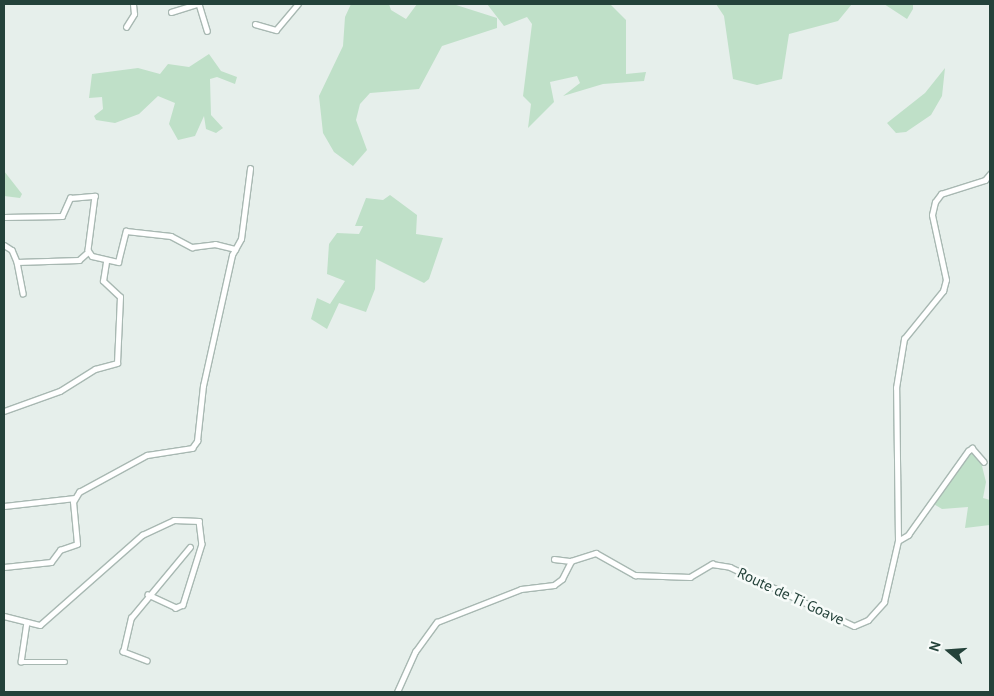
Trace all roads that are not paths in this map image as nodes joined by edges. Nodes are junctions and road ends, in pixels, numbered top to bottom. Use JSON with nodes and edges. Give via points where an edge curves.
{"nodes":[{"id":1,"x":133,"y":4,"type":"edge"},
{"id":2,"x":198,"y":4,"type":"edge"},
{"id":3,"x":298,"y":4,"type":"edge"},
{"id":4,"x":171,"y":12,"type":"dead end"},
{"id":5,"x":255,"y":24,"type":"dead end"},
{"id":6,"x":126,"y":27,"type":"dead end"},
{"id":7,"x":207,"y":32,"type":"dead end"},
{"id":8,"x":250,"y":170,"type":"dead end"},
{"id":9,"x":990,"y":174,"type":"edge"},
{"id":10,"x":4,"y":217,"type":"edge"},
{"id":11,"x":4,"y":245,"type":"edge"},
{"id":12,"x":235,"y":249,"type":"junction"},
{"id":13,"x":88,"y":252,"type":"junction"},
{"id":14,"x":106,"y":261,"type":"junction"},
{"id":15,"x":17,"y":262,"type":"junction"},
{"id":16,"x":23,"y":293,"type":"dead end"},
{"id":17,"x":4,"y":411,"type":"edge"},
{"id":18,"x":984,"y":462,"type":"dead end"},
{"id":19,"x":75,"y":498,"type":"junction"},
{"id":20,"x":4,"y":506,"type":"edge"},
{"id":21,"x":898,"y":541,"type":"junction"},
{"id":22,"x":190,"y":547,"type":"dead end"},
{"id":23,"x":554,"y":559,"type":"dead end"},
{"id":24,"x":571,"y":561,"type":"junction"},
{"id":25,"x":4,"y":567,"type":"edge"},
{"id":26,"x":148,"y":595,"type":"junction"},
{"id":27,"x":4,"y":616,"type":"edge"},
{"id":28,"x":27,"y":622,"type":"junction"},
{"id":29,"x":147,"y":661,"type":"dead end"},
{"id":30,"x":65,"y":662,"type":"dead end"},
{"id":31,"x":397,"y":692,"type":"edge"}],
"edges":[{"from":1,"to":6,"type":"street","via":[[134,14]]},
{"from":2,"to":4,"type":"street"},
{"from":2,"to":7,"type":"street"},
{"from":3,"to":5,"type":"street","via":[[276,30]]},
{"from":8,"to":12,"type":"street","via":[[240,239]]},
{"from":9,"to":21,"type":"street","name":"Route de Ti Goave","via":[[985,180],[941,194],[932,215],[946,280],[943,291],[904,339],[896,388]]},
{"from":10,"to":13,"type":"street","via":[[62,216],[70,198],[96,197]]},
{"from":11,"to":15,"type":"street","via":[[12,250]]},
{"from":12,"to":14,"type":"street","via":[[215,244],[192,247],[171,236],[126,231],[120,260]]},
{"from":12,"to":19,"type":"street","via":[[202,386],[197,441],[192,448],[132,462]]},
{"from":13,"to":14,"type":"street"},
{"from":13,"to":15,"type":"street","via":[[79,260]]},
{"from":14,"to":17,"type":"street","via":[[103,281],[120,297],[117,363],[96,370],[60,391]]},
{"from":15,"to":16,"type":"street"},
{"from":18,"to":21,"type":"street","via":[[972,448],[968,451],[908,535]]},
{"from":19,"to":20,"type":"street"},
{"from":19,"to":25,"type":"street","via":[[77,544],[60,550],[51,562]]},
{"from":21,"to":24,"type":"street","name":"Route de Ti Goave","via":[[884,602],[868,620],[854,626],[730,567],[712,564],[690,577],[635,575],[596,554]]},
{"from":22,"to":26,"type":"street"},
{"from":23,"to":24,"type":"street"},
{"from":24,"to":31,"type":"street","via":[[562,579],[554,585],[521,589],[437,622],[415,652]]},
{"from":26,"to":28,"type":"street","via":[[176,608],[184,605],[202,544],[199,521],[186,517],[156,526],[95,574],[49,619],[40,625]]},
{"from":26,"to":29,"type":"street","via":[[131,618],[123,649],[129,657]]},
{"from":27,"to":28,"type":"street"},
{"from":28,"to":30,"type":"street","via":[[21,662]]}]}
